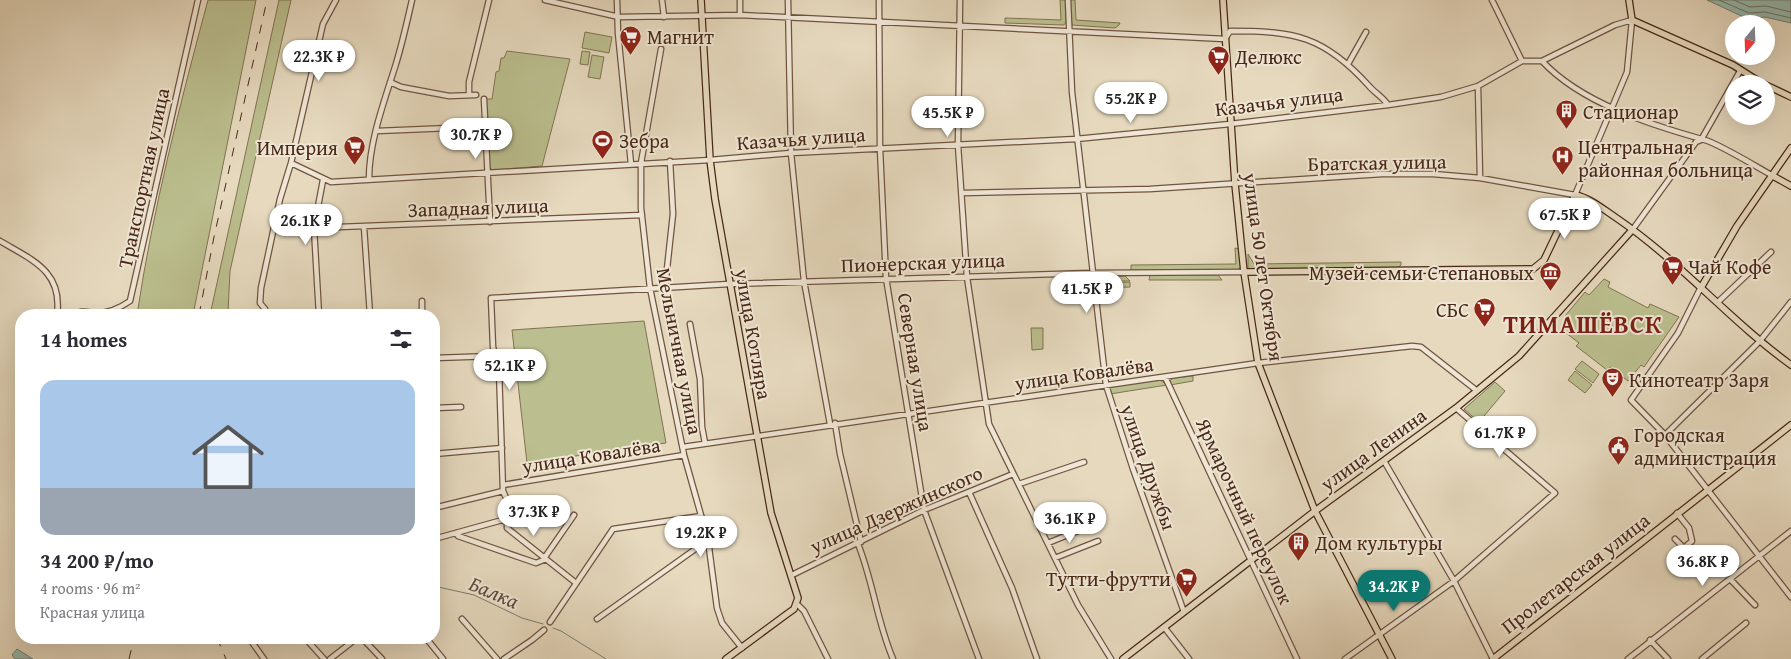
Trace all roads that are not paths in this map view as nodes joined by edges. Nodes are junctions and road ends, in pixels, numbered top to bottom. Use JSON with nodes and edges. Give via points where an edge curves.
{"nodes":[{"id":1,"x":198,"y":0,"type":"edge"},
{"id":2,"x":336,"y":0,"type":"edge"},
{"id":3,"x":412,"y":0,"type":"edge"},
{"id":4,"x":489,"y":0,"type":"edge"},
{"id":5,"x":545,"y":0,"type":"edge"},
{"id":6,"x":617,"y":0,"type":"edge"},
{"id":7,"x":662,"y":0,"type":"edge"},
{"id":8,"x":701,"y":0,"type":"edge"},
{"id":9,"x":740,"y":0,"type":"edge"},
{"id":10,"x":788,"y":0,"type":"edge"},
{"id":11,"x":879,"y":0,"type":"edge"},
{"id":12,"x":960,"y":0,"type":"edge"},
{"id":13,"x":1068,"y":0,"type":"edge"},
{"id":14,"x":1223,"y":0,"type":"edge"},
{"id":15,"x":1492,"y":0,"type":"edge"},
{"id":16,"x":1629,"y":0,"type":"edge"},
{"id":17,"x":702,"y":15,"type":"junction"},
{"id":18,"x":740,"y":15,"type":"junction"},
{"id":19,"x":664,"y":16,"type":"junction"},
{"id":20,"x":618,"y":17,"type":"junction"},
{"id":21,"x":788,"y":18,"type":"junction"},
{"id":22,"x":1632,"y":20,"type":"junction"},
{"id":23,"x":881,"y":23,"type":"junction"},
{"id":24,"x":958,"y":25,"type":"junction"},
{"id":25,"x":1070,"y":30,"type":"junction"},
{"id":26,"x":1366,"y":32,"type":"dead end"},
{"id":27,"x":1225,"y":39,"type":"junction"},
{"id":28,"x":661,"y":49,"type":"dead end"},
{"id":29,"x":1522,"y":61,"type":"junction"},
{"id":30,"x":1542,"y":61,"type":"junction"},
{"id":31,"x":1348,"y":64,"type":"junction"},
{"id":32,"x":1740,"y":72,"type":"junction"},
{"id":33,"x":1746,"y":75,"type":"edge"},
{"id":34,"x":390,"y":82,"type":"junction"},
{"id":35,"x":1478,"y":86,"type":"junction"},
{"id":36,"x":1775,"y":89,"type":"edge"},
{"id":37,"x":469,"y":95,"type":"junction"},
{"id":38,"x":476,"y":95,"type":"dead end"},
{"id":39,"x":1791,"y":97,"type":"edge"},
{"id":40,"x":484,"y":99,"type":"dead end"},
{"id":41,"x":1388,"y":105,"type":"junction"},
{"id":42,"x":1612,"y":108,"type":"junction"},
{"id":43,"x":470,"y":123,"type":"dead end"},
{"id":44,"x":1230,"y":124,"type":"junction"},
{"id":45,"x":377,"y":131,"type":"junction"},
{"id":46,"x":1076,"y":139,"type":"junction"},
{"id":47,"x":1701,"y":140,"type":"junction"},
{"id":48,"x":958,"y":145,"type":"junction"},
{"id":49,"x":1791,"y":148,"type":"edge"},
{"id":50,"x":880,"y":149,"type":"junction"},
{"id":51,"x":791,"y":153,"type":"junction"},
{"id":52,"x":710,"y":160,"type":"junction"},
{"id":53,"x":670,"y":161,"type":"junction"},
{"id":54,"x":641,"y":163,"type":"junction"},
{"id":55,"x":291,"y":164,"type":"junction"},
{"id":56,"x":631,"y":164,"type":"junction"},
{"id":57,"x":487,"y":172,"type":"junction"},
{"id":58,"x":1773,"y":176,"type":"junction"},
{"id":59,"x":1480,"y":178,"type":"junction"},
{"id":60,"x":369,"y":179,"type":"junction"},
{"id":61,"x":323,"y":180,"type":"junction"},
{"id":62,"x":1235,"y":184,"type":"junction"},
{"id":63,"x":1791,"y":186,"type":"edge"},
{"id":64,"x":1082,"y":191,"type":"junction"},
{"id":65,"x":963,"y":193,"type":"junction"},
{"id":66,"x":1575,"y":195,"type":"junction"},
{"id":67,"x":642,"y":215,"type":"junction"},
{"id":68,"x":490,"y":222,"type":"junction"},
{"id":69,"x":364,"y":227,"type":"junction"},
{"id":70,"x":314,"y":228,"type":"junction"},
{"id":71,"x":1633,"y":229,"type":"junction"},
{"id":72,"x":0,"y":241,"type":"edge"},
{"id":73,"x":1770,"y":252,"type":"dead end"},
{"id":74,"x":1244,"y":272,"type":"junction"},
{"id":75,"x":1091,"y":273,"type":"junction"},
{"id":76,"x":967,"y":277,"type":"junction"},
{"id":77,"x":886,"y":278,"type":"junction"},
{"id":78,"x":804,"y":281,"type":"junction"},
{"id":79,"x":729,"y":284,"type":"junction"},
{"id":80,"x":1702,"y":286,"type":"junction"},
{"id":81,"x":665,"y":287,"type":"junction"},
{"id":82,"x":650,"y":288,"type":"junction"},
{"id":83,"x":422,"y":301,"type":"dead end"},
{"id":84,"x":1718,"y":302,"type":"junction"},
{"id":85,"x":1791,"y":302,"type":"edge"},
{"id":86,"x":57,"y":309,"type":"edge"},
{"id":87,"x":115,"y":309,"type":"edge"},
{"id":88,"x":265,"y":309,"type":"dead end"},
{"id":89,"x":319,"y":309,"type":"edge"},
{"id":90,"x":370,"y":309,"type":"edge"},
{"id":91,"x":422,"y":309,"type":"edge"},
{"id":92,"x":690,"y":324,"type":"dead end"},
{"id":93,"x":1759,"y":342,"type":"junction"},
{"id":94,"x":494,"y":356,"type":"junction"},
{"id":95,"x":440,"y":358,"type":"edge"},
{"id":96,"x":1258,"y":363,"type":"junction"},
{"id":97,"x":1791,"y":365,"type":"edge"},
{"id":98,"x":1164,"y":377,"type":"junction"},
{"id":99,"x":1106,"y":385,"type":"junction"},
{"id":100,"x":1476,"y":390,"type":"junction"},
{"id":101,"x":986,"y":403,"type":"junction"},
{"id":102,"x":461,"y":406,"type":"dead end"},
{"id":103,"x":440,"y":408,"type":"edge"},
{"id":104,"x":1456,"y":408,"type":"junction"},
{"id":105,"x":909,"y":413,"type":"junction"},
{"id":106,"x":833,"y":423,"type":"junction"},
{"id":107,"x":1791,"y":425,"type":"edge"},
{"id":108,"x":755,"y":435,"type":"junction"},
{"id":109,"x":1666,"y":435,"type":"junction"},
{"id":110,"x":705,"y":443,"type":"junction"},
{"id":111,"x":683,"y":447,"type":"junction"},
{"id":112,"x":502,"y":448,"type":"junction"},
{"id":113,"x":440,"y":453,"type":"edge"},
{"id":114,"x":684,"y":455,"type":"junction"},
{"id":115,"x":1384,"y":461,"type":"junction"},
{"id":116,"x":1084,"y":462,"type":"dead end"},
{"id":117,"x":1013,"y":474,"type":"junction"},
{"id":118,"x":1018,"y":484,"type":"junction"},
{"id":119,"x":503,"y":485,"type":"junction"},
{"id":120,"x":503,"y":490,"type":"junction"},
{"id":121,"x":1706,"y":490,"type":"junction"},
{"id":122,"x":970,"y":492,"type":"junction"},
{"id":123,"x":440,"y":506,"type":"edge"},
{"id":124,"x":924,"y":510,"type":"junction"},
{"id":125,"x":1315,"y":511,"type":"junction"},
{"id":126,"x":1677,"y":513,"type":"junction"},
{"id":127,"x":574,"y":514,"type":"dead end"},
{"id":128,"x":700,"y":516,"type":"junction"},
{"id":129,"x":506,"y":519,"type":"junction"},
{"id":130,"x":1085,"y":528,"type":"dead end"},
{"id":131,"x":1791,"y":531,"type":"edge"},
{"id":132,"x":456,"y":533,"type":"junction"},
{"id":133,"x":440,"y":537,"type":"edge"},
{"id":134,"x":1675,"y":539,"type":"dead end"},
{"id":135,"x":708,"y":540,"type":"junction"},
{"id":136,"x":1098,"y":541,"type":"dead end"},
{"id":137,"x":859,"y":543,"type":"junction"},
{"id":138,"x":1048,"y":543,"type":"junction"},
{"id":139,"x":1760,"y":556,"type":"junction"},
{"id":140,"x":546,"y":558,"type":"junction"},
{"id":141,"x":1055,"y":558,"type":"junction"},
{"id":142,"x":1252,"y":559,"type":"junction"},
{"id":143,"x":792,"y":574,"type":"junction"},
{"id":144,"x":1730,"y":579,"type":"junction"},
{"id":145,"x":1454,"y":581,"type":"junction"},
{"id":146,"x":576,"y":584,"type":"junction"},
{"id":147,"x":1791,"y":597,"type":"edge"},
{"id":148,"x":796,"y":604,"type":"junction"},
{"id":149,"x":1755,"y":606,"type":"dead end"},
{"id":150,"x":1184,"y":612,"type":"junction"},
{"id":151,"x":462,"y":619,"type":"dead end"},
{"id":152,"x":597,"y":619,"type":"dead end"},
{"id":153,"x":550,"y":622,"type":"dead end"},
{"id":154,"x":1746,"y":623,"type":"dead end"},
{"id":155,"x":1164,"y":627,"type":"junction"},
{"id":156,"x":544,"y":630,"type":"dead end"},
{"id":157,"x":1379,"y":635,"type":"junction"},
{"id":158,"x":1650,"y":640,"type":"junction"},
{"id":159,"x":253,"y":644,"type":"edge"},
{"id":160,"x":310,"y":644,"type":"edge"},
{"id":161,"x":350,"y":644,"type":"edge"},
{"id":162,"x":368,"y":644,"type":"edge"},
{"id":163,"x":431,"y":644,"type":"edge"},
{"id":164,"x":742,"y":648,"type":"junction"},
{"id":165,"x":734,"y":654,"type":"junction"},
{"id":166,"x":264,"y":659,"type":"edge"},
{"id":167,"x":324,"y":659,"type":"edge"},
{"id":168,"x":330,"y":659,"type":"edge"},
{"id":169,"x":382,"y":659,"type":"edge"},
{"id":170,"x":443,"y":659,"type":"edge"},
{"id":171,"x":497,"y":659,"type":"edge"},
{"id":172,"x":504,"y":659,"type":"edge"},
{"id":173,"x":726,"y":659,"type":"edge"},
{"id":174,"x":739,"y":659,"type":"edge"},
{"id":175,"x":828,"y":659,"type":"edge"},
{"id":176,"x":893,"y":659,"type":"edge"},
{"id":177,"x":979,"y":659,"type":"edge"},
{"id":178,"x":1037,"y":659,"type":"edge"},
{"id":179,"x":1111,"y":659,"type":"edge"},
{"id":180,"x":1123,"y":659,"type":"edge"},
{"id":181,"x":1189,"y":659,"type":"edge"},
{"id":182,"x":1297,"y":659,"type":"edge"},
{"id":183,"x":1345,"y":659,"type":"edge"},
{"id":184,"x":1392,"y":659,"type":"edge"},
{"id":185,"x":1493,"y":659,"type":"edge"},
{"id":186,"x":1628,"y":659,"type":"edge"},
{"id":187,"x":1668,"y":659,"type":"edge"},
{"id":188,"x":1702,"y":659,"type":"edge"}],
"edges":[{"from":1,"to":87,"type":"street","name":"Транспортная улица","via":[[130,300]]},
{"from":2,"to":55,"type":"street","via":[[323,24]]},
{"from":3,"to":34,"type":"street"},
{"from":4,"to":37,"type":"street","via":[[469,82]]},
{"from":5,"to":20,"type":"street"},
{"from":6,"to":20,"type":"street"},
{"from":7,"to":19,"type":"street"},
{"from":8,"to":17,"type":"main road","name":"улица Котляра"},
{"from":9,"to":18,"type":"street"},
{"from":10,"to":21,"type":"street"},
{"from":11,"to":23,"type":"street","name":"Северная улица"},
{"from":12,"to":24,"type":"street"},
{"from":13,"to":25,"type":"street","name":"улица Дружбы"},
{"from":14,"to":27,"type":"main road","name":"улица 50 лет Октября"},
{"from":15,"to":29,"type":"street"},
{"from":16,"to":22,"type":"main road"},
{"from":17,"to":18,"type":"street"},
{"from":17,"to":19,"type":"street"},
{"from":17,"to":52,"type":"main road","name":"улица Котляра"},
{"from":18,"to":21,"type":"street"},
{"from":19,"to":20,"type":"street"},
{"from":20,"to":56,"type":"street"},
{"from":21,"to":23,"type":"street"},
{"from":21,"to":51,"type":"street"},
{"from":22,"to":30,"type":"street","name":"Казачья улица"},
{"from":22,"to":32,"type":"main road","via":[[1684,41],[1733,65]]},
{"from":22,"to":42,"type":"street","via":[[1627,72]]},
{"from":23,"to":24,"type":"street"},
{"from":23,"to":50,"type":"street","name":"Северная улица"},
{"from":24,"to":25,"type":"street"},
{"from":24,"to":48,"type":"street"},
{"from":25,"to":27,"type":"street"},
{"from":25,"to":46,"type":"street","name":"улица Дружбы"},
{"from":26,"to":31,"type":"street"},
{"from":27,"to":31,"type":"street","via":[[1230,31],[1289,33],[1310,39]]},
{"from":27,"to":44,"type":"main road","name":"улица 50 лет Октября"},
{"from":28,"to":54,"type":"street","name":"Мельничная улица"},
{"from":29,"to":30,"type":"street","name":"Казачья улица"},
{"from":29,"to":35,"type":"street","name":"Казачья улица"},
{"from":30,"to":42,"type":"street","via":[[1585,95]]},
{"from":31,"to":41,"type":"street"},
{"from":32,"to":33,"type":"main road"},
{"from":32,"to":47,"type":"street","name":"улица Ленина"},
{"from":34,"to":37,"type":"street","via":[[449,96]]},
{"from":34,"to":45,"type":"street"},
{"from":35,"to":41,"type":"street","name":"Казачья улица","via":[[1441,97]]},
{"from":35,"to":59,"type":"street"},
{"from":36,"to":39,"type":"main road"},
{"from":37,"to":38,"type":"street"},
{"from":40,"to":57,"type":"street"},
{"from":41,"to":44,"type":"street","name":"Казачья улица"},
{"from":42,"to":47,"type":"street"},
{"from":42,"to":66,"type":"street"},
{"from":43,"to":45,"type":"street","via":[[450,128]]},
{"from":44,"to":46,"type":"street","name":"Казачья улица"},
{"from":44,"to":62,"type":"main road","name":"улица 50 лет Октября"},
{"from":45,"to":60,"type":"street"},
{"from":46,"to":48,"type":"street","name":"Казачья улица"},
{"from":46,"to":64,"type":"street","name":"улица Дружбы"},
{"from":47,"to":58,"type":"street"},
{"from":47,"to":71,"type":"street","name":"улица Ленина","via":[[1696,142]]},
{"from":48,"to":50,"type":"street","name":"Казачья улица"},
{"from":48,"to":65,"type":"street"},
{"from":49,"to":58,"type":"main road"},
{"from":50,"to":51,"type":"street","name":"Казачья улица"},
{"from":50,"to":77,"type":"street","name":"Северная улица"},
{"from":51,"to":52,"type":"street","name":"Казачья улица"},
{"from":51,"to":78,"type":"street"},
{"from":52,"to":53,"type":"street","name":"Казачья улица"},
{"from":52,"to":79,"type":"main road","name":"улица Котляра"},
{"from":53,"to":54,"type":"street","name":"Казачья улица"},
{"from":53,"to":81,"type":"street","via":[[673,214]]},
{"from":54,"to":56,"type":"street","name":"Казачья улица"},
{"from":54,"to":67,"type":"street","name":"Мельничная улица"},
{"from":55,"to":61,"type":"street","name":"Казачья улица"},
{"from":55,"to":88,"type":"street","via":[[261,288],[260,304]]},
{"from":56,"to":57,"type":"street","name":"Казачья улица"},
{"from":57,"to":60,"type":"street","name":"Казачья улица"},
{"from":57,"to":68,"type":"street"},
{"from":58,"to":63,"type":"main road"},
{"from":58,"to":80,"type":"main road","via":[[1737,226]]},
{"from":59,"to":62,"type":"street","name":"Братская улица","via":[[1382,174]]},
{"from":59,"to":66,"type":"street","name":"Братская улица"},
{"from":60,"to":61,"type":"street","name":"Казачья улица"},
{"from":61,"to":70,"type":"street"},
{"from":62,"to":64,"type":"street","name":"Братская улица"},
{"from":62,"to":74,"type":"main road","name":"улица 50 лет Октября"},
{"from":64,"to":65,"type":"street","name":"Братская улица"},
{"from":64,"to":75,"type":"street","name":"улица Дружбы"},
{"from":65,"to":76,"type":"street"},
{"from":66,"to":71,"type":"main road","name":"Братская улица","via":[[1587,199]]},
{"from":66,"to":74,"type":"main road","name":"Пионерская улица","via":[[1544,260],[1536,268]]},
{"from":67,"to":68,"type":"street","name":"Западная улица"},
{"from":67,"to":82,"type":"street","name":"Мельничная улица"},
{"from":68,"to":69,"type":"street","name":"Западная улица"},
{"from":69,"to":70,"type":"street","name":"Западная улица"},
{"from":69,"to":90,"type":"street"},
{"from":70,"to":89,"type":"street"},
{"from":71,"to":80,"type":"main road","name":"Братская улица"},
{"from":71,"to":100,"type":"main road","name":"улица Ленина","via":[[1527,349]]},
{"from":72,"to":86,"type":"street","via":[[45,269],[53,279],[58,295]]},
{"from":73,"to":84,"type":"street"},
{"from":74,"to":75,"type":"street","name":"Пионерская улица"},
{"from":74,"to":96,"type":"main road","name":"улица 50 лет Октября"},
{"from":75,"to":76,"type":"street","name":"Пионерская улица"},
{"from":75,"to":99,"type":"street","name":"улица Дружбы"},
{"from":76,"to":77,"type":"street","name":"Пионерская улица"},
{"from":76,"to":101,"type":"street"},
{"from":77,"to":78,"type":"street","name":"Пионерская улица"},
{"from":77,"to":105,"type":"street","name":"Северная улица"},
{"from":78,"to":79,"type":"street","name":"Пионерская улица"},
{"from":78,"to":106,"type":"street"},
{"from":79,"to":81,"type":"street","name":"Пионерская улица"},
{"from":79,"to":108,"type":"main road","name":"улица Котляра"},
{"from":80,"to":84,"type":"main road","name":"Братская улица"},
{"from":80,"to":109,"type":"street","via":[[1678,333],[1631,400]]},
{"from":81,"to":82,"type":"street","name":"Пионерская улица"},
{"from":82,"to":94,"type":"street","name":"Пионерская улица","via":[[491,298]]},
{"from":82,"to":111,"type":"street","name":"Мельничная улица"},
{"from":83,"to":91,"type":"street"},
{"from":84,"to":93,"type":"main road","name":"Братская улица"},
{"from":85,"to":93,"type":"street"},
{"from":92,"to":110,"type":"street","via":[[700,379]]},
{"from":93,"to":97,"type":"main road","name":"Братская улица"},
{"from":93,"to":109,"type":"street"},
{"from":94,"to":95,"type":"street"},
{"from":94,"to":112,"type":"street","via":[[499,370]]},
{"from":96,"to":98,"type":"street","name":"улица Ковалёва"},
{"from":96,"to":100,"type":"street","name":"улица Ковалёва","via":[[1421,347]]},
{"from":96,"to":125,"type":"main road","name":"улица 50 лет Октября"},
{"from":98,"to":99,"type":"street","name":"улица Ковалёва"},
{"from":98,"to":142,"type":"street","name":"Ярмарочный переулок"},
{"from":99,"to":101,"type":"street","name":"улица Ковалёва"},
{"from":99,"to":150,"type":"street","name":"улица Дружбы"},
{"from":100,"to":104,"type":"main road","name":"улица Ленина"},
{"from":101,"to":105,"type":"street","name":"улица Ковалёва"},
{"from":101,"to":117,"type":"street","via":[[989,424]]},
{"from":102,"to":103,"type":"street"},
{"from":104,"to":115,"type":"main road","name":"улица Ленина"},
{"from":104,"to":145,"type":"street","via":[[1556,494]]},
{"from":105,"to":106,"type":"street","name":"улица Ковалёва"},
{"from":105,"to":124,"type":"street","name":"Северная улица"},
{"from":106,"to":108,"type":"street","name":"улица Ковалёва"},
{"from":106,"to":137,"type":"street"},
{"from":107,"to":121,"type":"main road","name":"Пролетарская улица"},
{"from":108,"to":110,"type":"street","name":"улица Ковалёва"},
{"from":108,"to":143,"type":"main road","name":"улица Котляра","via":[[771,513]]},
{"from":109,"to":121,"type":"street"},
{"from":110,"to":111,"type":"street","name":"улица Ковалёва"},
{"from":111,"to":114,"type":"street","name":"Мельничная улица"},
{"from":112,"to":113,"type":"street"},
{"from":112,"to":119,"type":"street"},
{"from":114,"to":119,"type":"street","name":"улица Ковалёва"},
{"from":114,"to":128,"type":"street","name":"Мельничная улица"},
{"from":115,"to":125,"type":"main road","name":"улица Ленина"},
{"from":115,"to":145,"type":"street"},
{"from":116,"to":118,"type":"street"},
{"from":117,"to":118,"type":"street"},
{"from":117,"to":122,"type":"street","name":"улица Дзержинского"},
{"from":118,"to":138,"type":"street"},
{"from":119,"to":120,"type":"street"},
{"from":120,"to":123,"type":"street","name":"улица Ковалёва"},
{"from":120,"to":129,"type":"street","via":[[507,500]]},
{"from":121,"to":126,"type":"main road","name":"Пролетарская улица"},
{"from":121,"to":139,"type":"street"},
{"from":122,"to":124,"type":"street","name":"улица Дзержинского"},
{"from":122,"to":178,"type":"street","via":[[1012,588]]},
{"from":124,"to":137,"type":"street","name":"улица Дзержинского"},
{"from":124,"to":177,"type":"street","name":"Северная улица"},
{"from":125,"to":142,"type":"main road","name":"улица Ленина"},
{"from":125,"to":157,"type":"main road","name":"улица 50 лет Октября"},
{"from":126,"to":134,"type":"street","name":"Пролетарская улица","via":[[1689,528],[1692,541],[1684,548]]},
{"from":126,"to":185,"type":"main road","name":"Пролетарская улица"},
{"from":127,"to":140,"type":"street"},
{"from":128,"to":135,"type":"street","name":"Мельничная улица"},
{"from":128,"to":146,"type":"street","via":[[613,529]]},
{"from":129,"to":132,"type":"street"},
{"from":129,"to":140,"type":"street","via":[[507,528]]},
{"from":130,"to":138,"type":"street"},
{"from":131,"to":139,"type":"street"},
{"from":132,"to":133,"type":"street"},
{"from":132,"to":140,"type":"street","via":[[536,563]]},
{"from":135,"to":152,"type":"street"},
{"from":135,"to":164,"type":"street","name":"Мельничная улица","via":[[717,608],[722,622]]},
{"from":136,"to":141,"type":"street"},
{"from":137,"to":143,"type":"street","name":"улица Дзержинского"},
{"from":137,"to":176,"type":"street"},
{"from":138,"to":141,"type":"street"},
{"from":139,"to":144,"type":"street"},
{"from":139,"to":147,"type":"street"},
{"from":140,"to":146,"type":"street"},
{"from":141,"to":179,"type":"street","via":[[1078,605]]},
{"from":142,"to":150,"type":"main road","name":"улица Ленина"},
{"from":142,"to":182,"type":"street","name":"Ярмарочный переулок"},
{"from":143,"to":148,"type":"main road","name":"улица Котляра","via":[[797,591]]},
{"from":144,"to":149,"type":"street"},
{"from":144,"to":158,"type":"street"},
{"from":145,"to":157,"type":"street"},
{"from":145,"to":185,"type":"street"},
{"from":146,"to":153,"type":"street"},
{"from":148,"to":164,"type":"main road"},
{"from":148,"to":175,"type":"street","via":[[804,611]]},
{"from":150,"to":155,"type":"main road","name":"улица Ленина"},
{"from":151,"to":171,"type":"street"},
{"from":154,"to":188,"type":"street"},
{"from":155,"to":180,"type":"main road","name":"улица Ленина"},
{"from":155,"to":181,"type":"street"},
{"from":156,"to":172,"type":"street"},
{"from":157,"to":183,"type":"street"},
{"from":157,"to":184,"type":"main road","name":"улица 50 лет Октября"},
{"from":158,"to":186,"type":"street"},
{"from":158,"to":187,"type":"street"},
{"from":159,"to":166,"type":"street"},
{"from":160,"to":167,"type":"street"},
{"from":161,"to":168,"type":"street"},
{"from":162,"to":169,"type":"street"},
{"from":163,"to":170,"type":"street"},
{"from":164,"to":165,"type":"main road"},
{"from":165,"to":173,"type":"main road"},
{"from":165,"to":174,"type":"street"}]}
